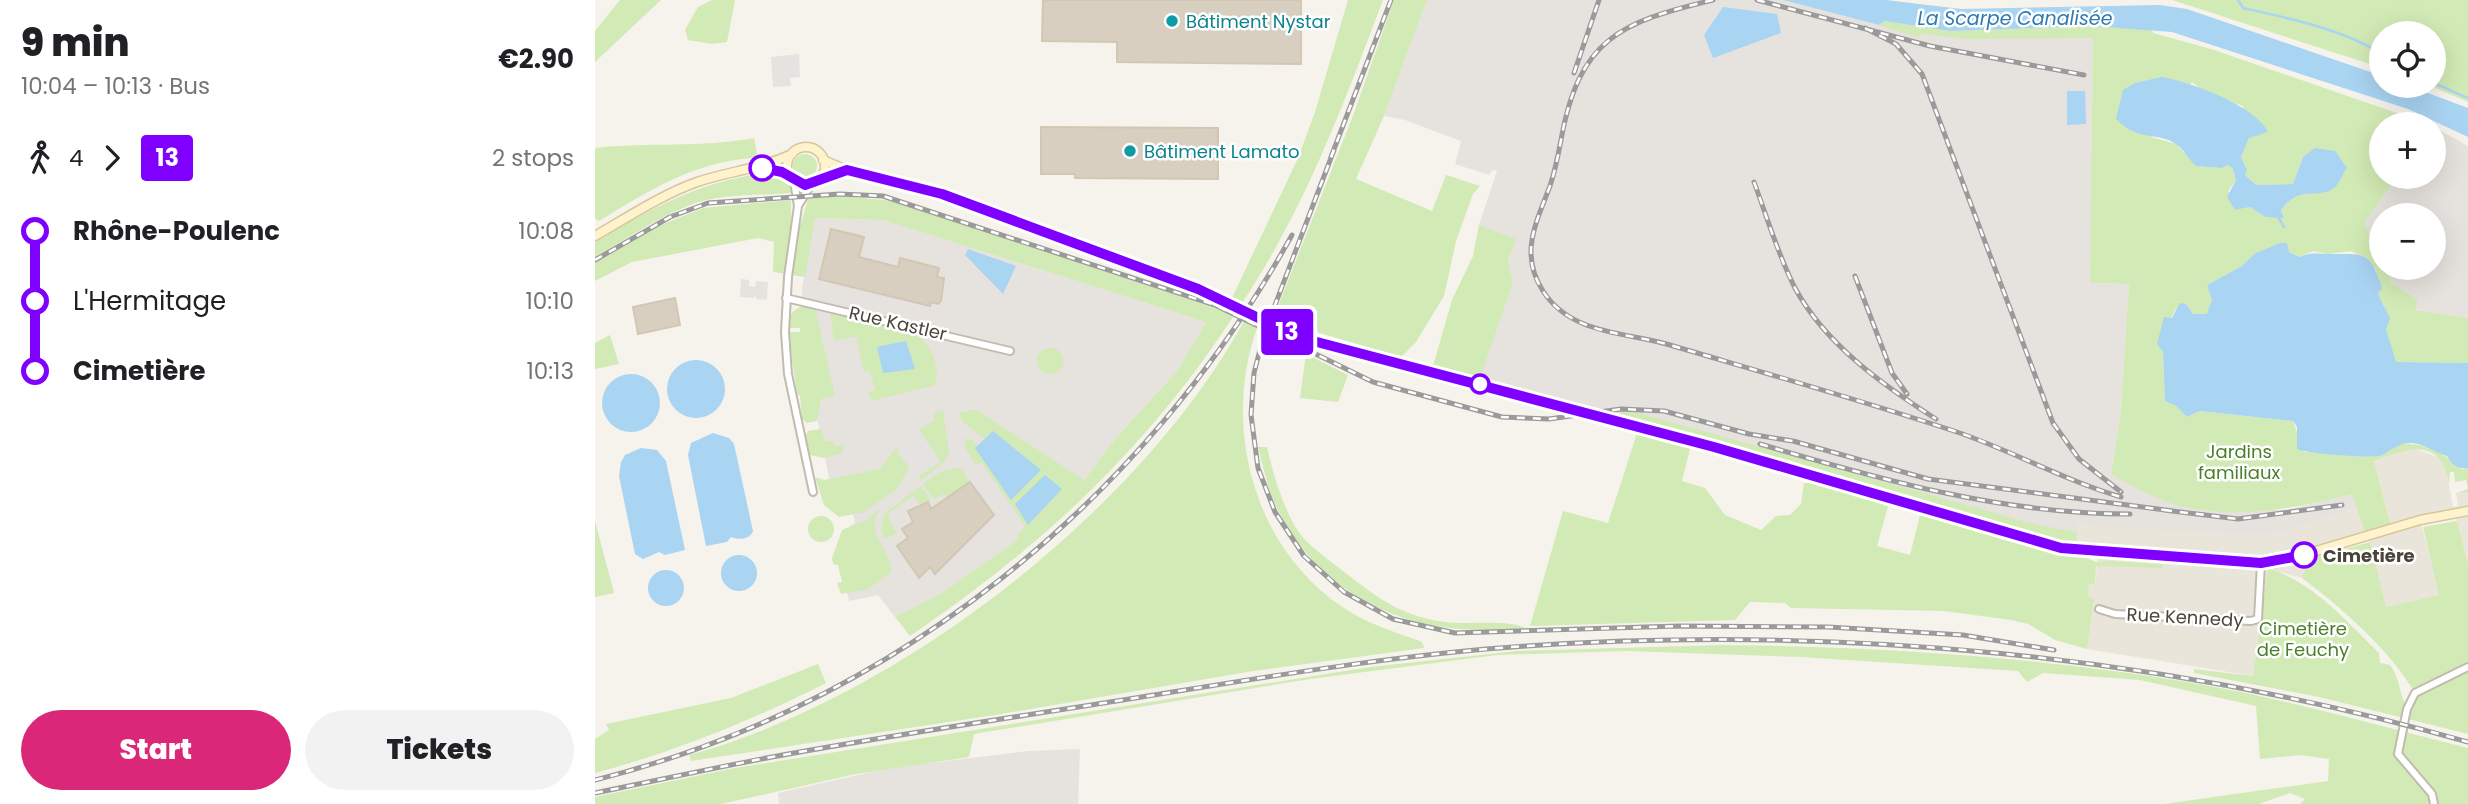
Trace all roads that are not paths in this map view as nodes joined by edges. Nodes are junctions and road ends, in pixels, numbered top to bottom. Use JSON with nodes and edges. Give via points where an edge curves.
{"nodes":[{"id":1,"x":792,"y":153,"type":"junction"},
{"id":2,"x":823,"y":160,"type":"junction"},
{"id":3,"x":760,"y":168,"type":"junction"},
{"id":4,"x":847,"y":170,"type":"junction"},
{"id":5,"x":791,"y":177,"type":"junction"},
{"id":6,"x":820,"y":178,"type":"junction"},
{"id":7,"x":812,"y":184,"type":"junction"},
{"id":8,"x":798,"y":206,"type":"junction"},
{"id":9,"x":595,"y":236,"type":"edge"},
{"id":10,"x":786,"y":298,"type":"junction"},
{"id":11,"x":1010,"y":351,"type":"dead end"},
{"id":12,"x":813,"y":492,"type":"dead end"},
{"id":13,"x":2468,"y":511,"type":"edge"},
{"id":14,"x":2261,"y":563,"type":"junction"},
{"id":15,"x":2099,"y":610,"type":"dead end"},
{"id":16,"x":2468,"y":667,"type":"edge"},
{"id":17,"x":2434,"y":804,"type":"edge"}],
"edges":[{"from":1,"to":2,"type":"street","via":[[807,148],[817,151]]},
{"from":1,"to":3,"type":"street"},
{"from":1,"to":5,"type":"street","via":[[787,163]]},
{"from":2,"to":4,"type":"street"},
{"from":2,"to":6,"type":"street"},
{"from":3,"to":5,"type":"street"},
{"from":3,"to":9,"type":"street","via":[[676,191]]},
{"from":4,"to":6,"type":"street"},
{"from":4,"to":14,"type":"street","via":[[896,180],[1000,213],[1198,289],[1298,337],[1714,447],[2061,548]]},
{"from":5,"to":7,"type":"street"},
{"from":5,"to":8,"type":"street"},
{"from":6,"to":7,"type":"street"},
{"from":7,"to":8,"type":"street"},
{"from":8,"to":10,"type":"street"},
{"from":10,"to":11,"type":"street","name":"Rue Kastler"},
{"from":10,"to":12,"type":"street","via":[[788,374]]},
{"from":13,"to":14,"type":"street"},
{"from":14,"to":15,"type":"street","name":"Rue Kennedy","via":[[2258,619]]},
{"from":16,"to":17,"type":"street","via":[[2415,693],[2401,733],[2398,754],[2432,794]]}]}
